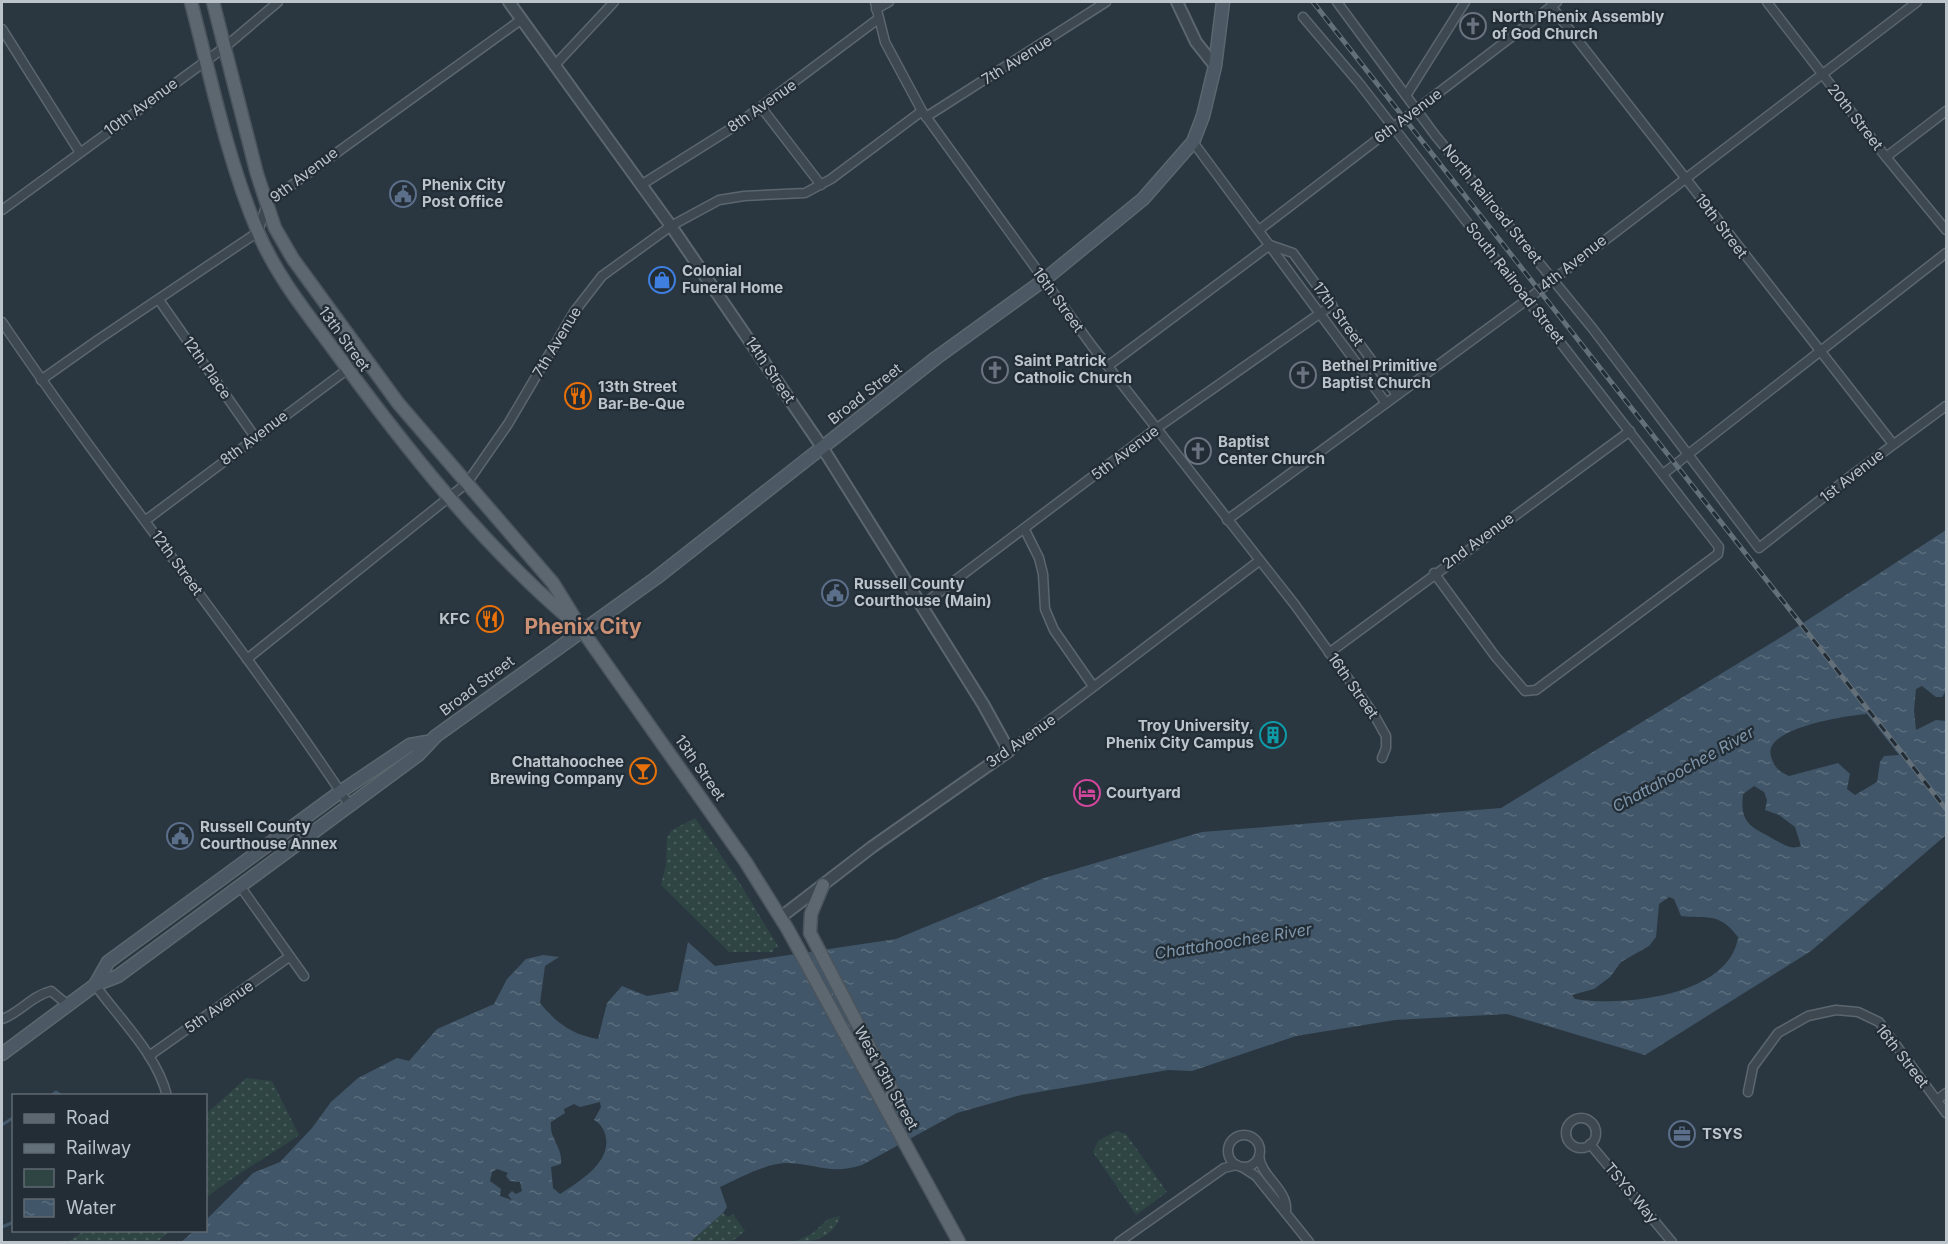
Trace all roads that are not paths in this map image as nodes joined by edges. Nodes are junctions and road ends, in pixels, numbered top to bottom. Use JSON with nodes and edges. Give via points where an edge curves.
{"nodes":[{"id":1,"x":191,"y":2,"type":"edge"},
{"id":2,"x":213,"y":2,"type":"edge"},
{"id":3,"x":278,"y":2,"type":"edge"},
{"id":4,"x":509,"y":2,"type":"edge"},
{"id":5,"x":614,"y":2,"type":"edge"},
{"id":6,"x":889,"y":2,"type":"edge"},
{"id":7,"x":1106,"y":2,"type":"edge"},
{"id":8,"x":1177,"y":2,"type":"edge"},
{"id":9,"x":1223,"y":2,"type":"edge"},
{"id":10,"x":1337,"y":2,"type":"edge"},
{"id":11,"x":1465,"y":2,"type":"edge"},
{"id":12,"x":1767,"y":2,"type":"edge"},
{"id":13,"x":1917,"y":2,"type":"edge"},
{"id":14,"x":1554,"y":4,"type":"edge"},
{"id":15,"x":876,"y":5,"type":"edge"},
{"id":16,"x":1303,"y":17,"type":"dead end"},
{"id":17,"x":522,"y":19,"type":"junction"},
{"id":18,"x":878,"y":20,"type":"junction"},
{"id":19,"x":2,"y":29,"type":"edge"},
{"id":20,"x":225,"y":47,"type":"junction"},
{"id":21,"x":206,"y":60,"type":"junction"},
{"id":22,"x":555,"y":65,"type":"junction"},
{"id":23,"x":1215,"y":66,"type":"junction"},
{"id":24,"x":1822,"y":74,"type":"junction"},
{"id":25,"x":1407,"y":94,"type":"junction"},
{"id":26,"x":761,"y":107,"type":"junction"},
{"id":27,"x":1418,"y":110,"type":"junction"},
{"id":28,"x":1947,"y":111,"type":"edge"},
{"id":29,"x":924,"y":114,"type":"junction"},
{"id":30,"x":1393,"y":128,"type":"junction"},
{"id":31,"x":1193,"y":141,"type":"junction"},
{"id":32,"x":79,"y":151,"type":"junction"},
{"id":33,"x":1886,"y":157,"type":"junction"},
{"id":34,"x":1685,"y":178,"type":"junction"},
{"id":35,"x":642,"y":185,"type":"junction"},
{"id":36,"x":821,"y":185,"type":"junction"},
{"id":37,"x":267,"y":202,"type":"junction"},
{"id":38,"x":2,"y":210,"type":"edge"},
{"id":39,"x":670,"y":226,"type":"junction"},
{"id":40,"x":1259,"y":230,"type":"junction"},
{"id":41,"x":1947,"y":230,"type":"edge"},
{"id":42,"x":258,"y":232,"type":"junction"},
{"id":43,"x":1270,"y":245,"type":"junction"},
{"id":44,"x":1947,"y":253,"type":"edge"},
{"id":45,"x":1553,"y":279,"type":"junction"},
{"id":46,"x":1044,"y":280,"type":"junction"},
{"id":47,"x":1528,"y":299,"type":"junction"},
{"id":48,"x":159,"y":300,"type":"junction"},
{"id":49,"x":1332,"y":305,"type":"junction"},
{"id":50,"x":1320,"y":314,"type":"junction"},
{"id":51,"x":2,"y":322,"type":"edge"},
{"id":52,"x":1820,"y":352,"type":"junction"},
{"id":53,"x":364,"y":357,"type":"junction"},
{"id":54,"x":1108,"y":366,"type":"junction"},
{"id":55,"x":347,"y":369,"type":"junction"},
{"id":56,"x":41,"y":381,"type":"junction"},
{"id":57,"x":1397,"y":394,"type":"junction"},
{"id":58,"x":1386,"y":403,"type":"junction"},
{"id":59,"x":1947,"y":406,"type":"edge"},
{"id":60,"x":1157,"y":428,"type":"junction"},
{"id":61,"x":1630,"y":431,"type":"junction"},
{"id":62,"x":255,"y":437,"type":"junction"},
{"id":63,"x":1893,"y":444,"type":"junction"},
{"id":64,"x":822,"y":447,"type":"junction"},
{"id":65,"x":1688,"y":454,"type":"junction"},
{"id":66,"x":1663,"y":474,"type":"junction"},
{"id":67,"x":468,"y":483,"type":"junction"},
{"id":68,"x":450,"y":497,"type":"junction"},
{"id":69,"x":146,"y":520,"type":"junction"},
{"id":70,"x":1227,"y":520,"type":"junction"},
{"id":71,"x":1025,"y":530,"type":"junction"},
{"id":72,"x":1759,"y":548,"type":"joint"},
{"id":73,"x":1259,"y":561,"type":"junction"},
{"id":74,"x":1434,"y":573,"type":"junction"},
{"id":75,"x":921,"y":606,"type":"junction"},
{"id":76,"x":582,"y":630,"type":"junction"},
{"id":77,"x":1329,"y":652,"type":"junction"},
{"id":78,"x":247,"y":659,"type":"junction"},
{"id":79,"x":1093,"y":686,"type":"junction"},
{"id":80,"x":428,"y":742,"type":"junction"},
{"id":81,"x":1009,"y":751,"type":"junction"},
{"id":82,"x":1382,"y":758,"type":"dead end"},
{"id":83,"x":340,"y":792,"type":"junction"},
{"id":84,"x":350,"y":806,"type":"junction"},
{"id":85,"x":823,"y":885,"type":"junction"},
{"id":86,"x":240,"y":886,"type":"junction"},
{"id":87,"x":784,"y":923,"type":"junction"},
{"id":88,"x":288,"y":957,"type":"junction"},
{"id":89,"x":304,"y":976,"type":"dead end"},
{"id":90,"x":95,"y":985,"type":"junction"},
{"id":91,"x":68,"y":1005,"type":"junction"},
{"id":92,"x":2,"y":1019,"type":"edge"},
{"id":93,"x":2,"y":1054,"type":"edge"},
{"id":94,"x":149,"y":1056,"type":"junction"},
{"id":95,"x":1748,"y":1092,"type":"dead end"},
{"id":96,"x":1947,"y":1093,"type":"edge"},
{"id":97,"x":167,"y":1094,"type":"edge"},
{"id":98,"x":1937,"y":1100,"type":"junction"},
{"id":99,"x":885,"y":1107,"type":"junction"},
{"id":100,"x":1947,"y":1113,"type":"edge"},
{"id":101,"x":1590,"y":1144,"type":"dead end"},
{"id":102,"x":1228,"y":1154,"type":"junction"},
{"id":103,"x":1259,"y":1156,"type":"junction"},
{"id":104,"x":1240,"y":1166,"type":"junction"},
{"id":105,"x":1224,"y":1167,"type":"junction"},
{"id":106,"x":1286,"y":1211,"type":"junction"},
{"id":107,"x":959,"y":1242,"type":"edge"},
{"id":108,"x":1119,"y":1242,"type":"edge"},
{"id":109,"x":1310,"y":1242,"type":"edge"},
{"id":110,"x":1672,"y":1242,"type":"edge"}],
"edges":[{"from":1,"to":21,"type":"main road","name":"13th Street"},
{"from":2,"to":20,"type":"main road","name":"13th Street"},
{"from":3,"to":20,"type":"street","name":"10th Avenue"},
{"from":4,"to":17,"type":"street","name":"14th Street"},
{"from":5,"to":22,"type":"street"},
{"from":6,"to":15,"type":"street"},
{"from":7,"to":29,"type":"street","name":"7th Avenue"},
{"from":8,"to":23,"type":"street","via":[[1196,42]]},
{"from":9,"to":23,"type":"main road","name":"Broad Street"},
{"from":10,"to":25,"type":"street","name":"North Railroad Street"},
{"from":11,"to":25,"type":"street"},
{"from":12,"to":24,"type":"street","name":"20th Street"},
{"from":13,"to":24,"type":"street","name":"4th Avenue"},
{"from":14,"to":27,"type":"street","name":"6th Avenue"},
{"from":14,"to":34,"type":"street","name":"19th Street"},
{"from":15,"to":18,"type":"street","name":"16th Street"},
{"from":16,"to":30,"type":"street","name":"South Railroad Street"},
{"from":17,"to":22,"type":"street","name":"14th Street"},
{"from":17,"to":37,"type":"street","name":"9th Avenue"},
{"from":18,"to":26,"type":"street","name":"8th Avenue"},
{"from":18,"to":29,"type":"street","name":"16th Street","via":[[894,63]]},
{"from":19,"to":32,"type":"street"},
{"from":20,"to":21,"type":"street","name":"10th Avenue"},
{"from":20,"to":37,"type":"main road","name":"13th Street"},
{"from":21,"to":32,"type":"street","name":"10th Avenue"},
{"from":21,"to":42,"type":"main road","name":"13th Street","via":[[229,149]]},
{"from":22,"to":35,"type":"street","name":"14th Street"},
{"from":23,"to":31,"type":"main road","name":"Broad Street"},
{"from":24,"to":33,"type":"street","name":"20th Street"},
{"from":24,"to":34,"type":"street","name":"4th Avenue"},
{"from":25,"to":27,"type":"street","name":"North Railroad Street"},
{"from":26,"to":35,"type":"street","name":"8th Avenue"},
{"from":26,"to":36,"type":"street"},
{"from":27,"to":30,"type":"street","name":"6th Avenue"},
{"from":27,"to":45,"type":"street","name":"North Railroad Street"},
{"from":28,"to":33,"type":"street"},
{"from":29,"to":36,"type":"street","name":"7th Avenue"},
{"from":29,"to":46,"type":"street","name":"16th Street"},
{"from":30,"to":40,"type":"street","name":"6th Avenue"},
{"from":30,"to":47,"type":"street","name":"South Railroad Street"},
{"from":31,"to":40,"type":"street","name":"17th Street"},
{"from":31,"to":46,"type":"main road","name":"Broad Street","via":[[1143,199]]},
{"from":32,"to":38,"type":"street","name":"10th Avenue"},
{"from":33,"to":41,"type":"street","name":"20th Street"},
{"from":34,"to":45,"type":"street","name":"4th Avenue"},
{"from":34,"to":52,"type":"street","name":"19th Street"},
{"from":35,"to":39,"type":"street","name":"14th Street"},
{"from":36,"to":39,"type":"street","name":"7th Avenue","via":[[794,195],[729,198]]},
{"from":37,"to":42,"type":"street","name":"9th Avenue"},
{"from":37,"to":53,"type":"main road","name":"13th Street","via":[[275,228],[293,259]]},
{"from":39,"to":64,"type":"street","name":"14th Street"},
{"from":39,"to":67,"type":"street","name":"7th Avenue","via":[[602,276],[587,293]]},
{"from":40,"to":43,"type":"street","name":"17th Street"},
{"from":42,"to":48,"type":"street"},
{"from":42,"to":55,"type":"main road","name":"13th Street","via":[[295,298]]},
{"from":43,"to":49,"type":"street","name":"17th Street","via":[[1293,253]]},
{"from":43,"to":50,"type":"street","name":"17th Street"},
{"from":43,"to":54,"type":"street"},
{"from":44,"to":52,"type":"street"},
{"from":45,"to":47,"type":"street","name":"4th Avenue"},
{"from":45,"to":65,"type":"street","name":"North Railroad Street"},
{"from":46,"to":54,"type":"street","name":"16th Street"},
{"from":46,"to":64,"type":"main road","name":"Broad Street"},
{"from":47,"to":57,"type":"street","name":"4th Avenue"},
{"from":47,"to":61,"type":"street","name":"South Railroad Street"},
{"from":48,"to":56,"type":"street"},
{"from":48,"to":62,"type":"street","name":"12th Place"},
{"from":49,"to":50,"type":"street","name":"5th Avenue"},
{"from":49,"to":57,"type":"street","name":"17th Street"},
{"from":50,"to":58,"type":"street","name":"17th Street"},
{"from":50,"to":60,"type":"street","name":"5th Avenue"},
{"from":51,"to":56,"type":"street","name":"12th Street"},
{"from":52,"to":63,"type":"street","name":"19th Street"},
{"from":52,"to":65,"type":"street"},
{"from":53,"to":55,"type":"street","name":"8th Avenue"},
{"from":53,"to":67,"type":"main road","name":"13th Street","via":[[425,437]]},
{"from":54,"to":60,"type":"street","name":"16th Street"},
{"from":55,"to":62,"type":"street","name":"8th Avenue"},
{"from":55,"to":68,"type":"main road","name":"13th Street"},
{"from":56,"to":69,"type":"street","name":"12th Street"},
{"from":57,"to":58,"type":"street","name":"4th Avenue"},
{"from":58,"to":70,"type":"street","name":"4th Avenue"},
{"from":59,"to":63,"type":"street","name":"1st Avenue"},
{"from":60,"to":70,"type":"street","name":"16th Street"},
{"from":60,"to":71,"type":"street","name":"5th Avenue"},
{"from":61,"to":66,"type":"street","name":"South Railroad Street"},
{"from":61,"to":74,"type":"street","name":"2nd Avenue"},
{"from":62,"to":69,"type":"street","name":"8th Avenue"},
{"from":63,"to":72,"type":"street","name":"1st Avenue"},
{"from":64,"to":75,"type":"street","name":"14th Street"},
{"from":64,"to":76,"type":"main road","name":"Broad Street","via":[[656,578]]},
{"from":65,"to":66,"type":"street"},
{"from":65,"to":72,"type":"street","name":"North Railroad Street"},
{"from":66,"to":74,"type":"street","name":"South Railroad Street","via":[[1719,547],[1718,554],[1536,690],[1525,691]]},
{"from":67,"to":68,"type":"street","name":"7th Avenue"},
{"from":67,"to":76,"type":"main road","name":"13th Street","via":[[552,583]]},
{"from":68,"to":76,"type":"main road","name":"13th Street","via":[[532,588]]},
{"from":68,"to":78,"type":"street","name":"7th Avenue"},
{"from":69,"to":78,"type":"street","name":"12th Street"},
{"from":70,"to":73,"type":"street","name":"16th Street"},
{"from":71,"to":75,"type":"street","name":"5th Avenue"},
{"from":71,"to":79,"type":"street","via":[[1041,566],[1045,609],[1054,630]]},
{"from":73,"to":77,"type":"street","name":"16th Street"},
{"from":73,"to":79,"type":"street","name":"3rd Avenue"},
{"from":74,"to":77,"type":"street","name":"2nd Avenue"},
{"from":75,"to":81,"type":"street","name":"14th Street"},
{"from":76,"to":80,"type":"main road","name":"Broad Street"},
{"from":76,"to":87,"type":"main road","name":"13th Street","via":[[696,788]]},
{"from":77,"to":82,"type":"street","name":"16th Street","via":[[1386,736]]},
{"from":78,"to":83,"type":"street","name":"12th Street"},
{"from":79,"to":81,"type":"street","name":"3rd Avenue"},
{"from":80,"to":83,"type":"main road","name":"Broad Street","via":[[410,745]]},
{"from":80,"to":84,"type":"main road","name":"Broad Street","via":[[418,755]]},
{"from":81,"to":85,"type":"street","name":"3rd Avenue"},
{"from":83,"to":84,"type":"street","name":"12th Street"},
{"from":83,"to":90,"type":"main road","name":"Broad Street","via":[[108,962]]},
{"from":84,"to":86,"type":"main road","name":"Broad Street"},
{"from":85,"to":87,"type":"street","name":"3rd Avenue"},
{"from":85,"to":99,"type":"main road","via":[[811,914],[810,933],[894,1092]]},
{"from":86,"to":88,"type":"street"},
{"from":86,"to":90,"type":"main road","name":"Broad Street","via":[[118,976]]},
{"from":87,"to":99,"type":"main road","name":"West 13th Street"},
{"from":88,"to":89,"type":"street"},
{"from":88,"to":94,"type":"street","name":"5th Avenue"},
{"from":90,"to":91,"type":"main road","name":"Broad Street"},
{"from":90,"to":94,"type":"street"},
{"from":91,"to":92,"type":"street","via":[[51,991],[39,994],[12,1016]]},
{"from":91,"to":93,"type":"main road","name":"Broad Street"},
{"from":94,"to":97,"type":"street"},
{"from":95,"to":98,"type":"street","name":"16th Street","via":[[1753,1067],[1778,1033],[1808,1016],[1836,1010],[1858,1012],[1879,1022]]},
{"from":96,"to":98,"type":"street"},
{"from":98,"to":100,"type":"street","name":"16th Street"},
{"from":99,"to":107,"type":"main road","name":"West 13th Street"},
{"from":101,"to":110,"type":"street","name":"TSYS Way"},
{"from":102,"to":103,"type":"street","via":[[1231,1142],[1246,1136],[1256,1141]]},
{"from":102,"to":104,"type":"street"},
{"from":102,"to":105,"type":"street"},
{"from":103,"to":104,"type":"street","via":[[1253,1165]]},
{"from":103,"to":106,"type":"street","via":[[1284,1197]]},
{"from":104,"to":105,"type":"street"},
{"from":104,"to":106,"type":"street","via":[[1253,1173]]},
{"from":105,"to":108,"type":"street"},
{"from":106,"to":109,"type":"street"}]}
